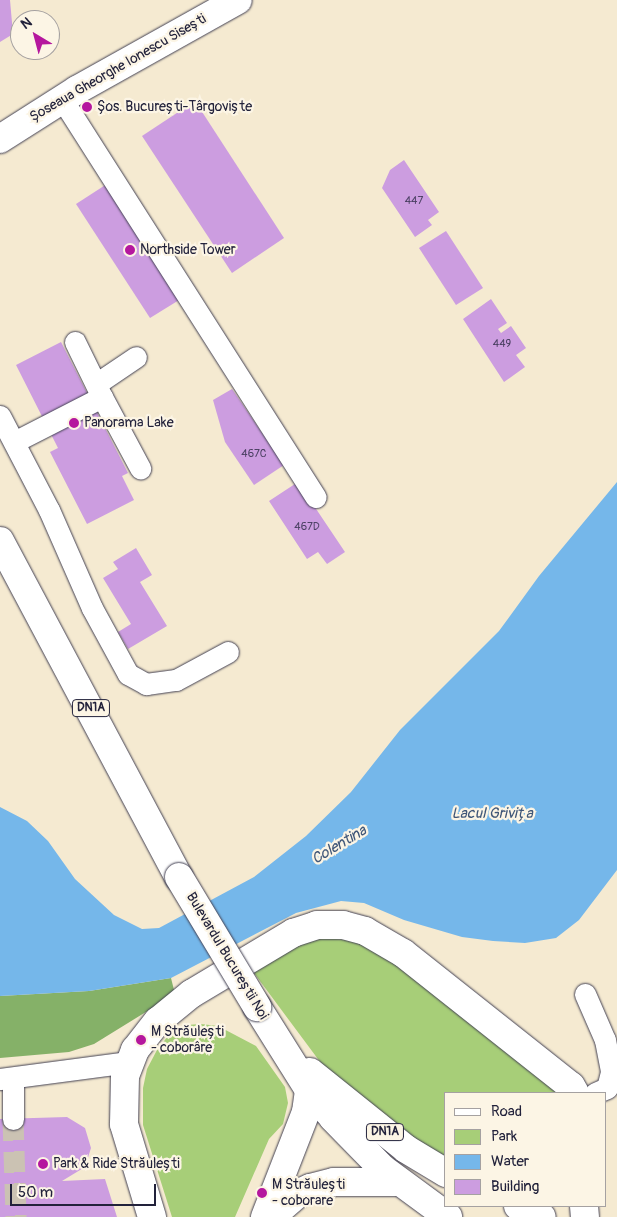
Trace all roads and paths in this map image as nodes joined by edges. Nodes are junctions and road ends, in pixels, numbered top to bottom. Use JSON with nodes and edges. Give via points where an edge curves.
{"nodes":[{"id":1,"x":238,"y":0,"type":"edge"},
{"id":2,"x":62,"y":99,"type":"junction"},
{"id":3,"x":0,"y":139,"type":"edge"},
{"id":4,"x":74,"y":342,"type":"dead end"},
{"id":5,"x":136,"y":357,"type":"dead end"},
{"id":6,"x":99,"y":390,"type":"junction"},
{"id":7,"x":0,"y":416,"type":"edge"},
{"id":8,"x":14,"y":442,"type":"junction"},
{"id":9,"x":140,"y":468,"type":"dead end"},
{"id":10,"x":316,"y":497,"type":"dead end"},
{"id":11,"x":0,"y":541,"type":"edge"},
{"id":12,"x":228,"y":652,"type":"dead end"},
{"id":13,"x":585,"y":994,"type":"dead end"},
{"id":14,"x":275,"y":1035,"type":"junction"},
{"id":15,"x":129,"y":1062,"type":"junction"},
{"id":16,"x":6,"y":1078,"type":"edge"},
{"id":17,"x":309,"y":1090,"type":"junction"},
{"id":18,"x":606,"y":1090,"type":"edge"},
{"id":19,"x":574,"y":1092,"type":"edge"},
{"id":20,"x":13,"y":1118,"type":"tunnel mouth"},
{"id":21,"x":444,"y":1172,"type":"edge"},
{"id":22,"x":398,"y":1182,"type":"junction"},
{"id":23,"x":152,"y":1217,"type":"edge"},
{"id":24,"x":266,"y":1217,"type":"edge"},
{"id":25,"x":271,"y":1217,"type":"edge"},
{"id":26,"x":448,"y":1217,"type":"edge"}],
"edges":[{"from":1,"to":2,"type":"main road","name":"Șoseaua Gheorghe Ionescu Sisești"},
{"from":2,"to":3,"type":"main road","name":"Șoseaua Gheorghe Ionescu Sisești"},
{"from":2,"to":10,"type":"lane"},
{"from":4,"to":6,"type":"lane"},
{"from":5,"to":6,"type":"lane"},
{"from":6,"to":8,"type":"lane"},
{"from":6,"to":9,"type":"lane"},
{"from":7,"to":8,"type":"lane"},
{"from":8,"to":12,"type":"lane","via":[[49,510],[92,608],[128,674],[146,684],[176,680]]},
{"from":11,"to":14,"type":"main road","name":"Bulevardul Bucureștii Noi","number":"DN1A","bridge":true,"via":[[179,877]]},
{"from":13,"to":18,"type":"lane","via":[[605,1040],[611,1072]]},
{"from":14,"to":17,"type":"main road","name":"Bulevardul Bucureștii Noi"},
{"from":14,"to":21,"type":"main road","name":"Bulevardul Bucureștii Noi","number":"DN1A","via":[[328,1087],[406,1149]]},
{"from":15,"to":16,"type":"lane"},
{"from":15,"to":19,"type":"main road","via":[[141,1040],[158,1021],[191,994],[293,933],[317,925],[343,925],[365,931],[403,953],[571,1086]]},
{"from":15,"to":23,"type":"main road","via":[[122,1094],[124,1124]]},
{"from":16,"to":20,"type":"lane"},
{"from":17,"to":22,"type":"main road","name":"Bulevardul Bucureștii Noi","number":"DN1A"},
{"from":17,"to":24,"type":"main road","via":[[306,1112]]},
{"from":22,"to":25,"type":"main road","via":[[334,1182],[310,1188],[297,1194]]},
{"from":22,"to":26,"type":"main road","name":"Bulevardul Bucureștii Noi","number":"DN1A"}]}
